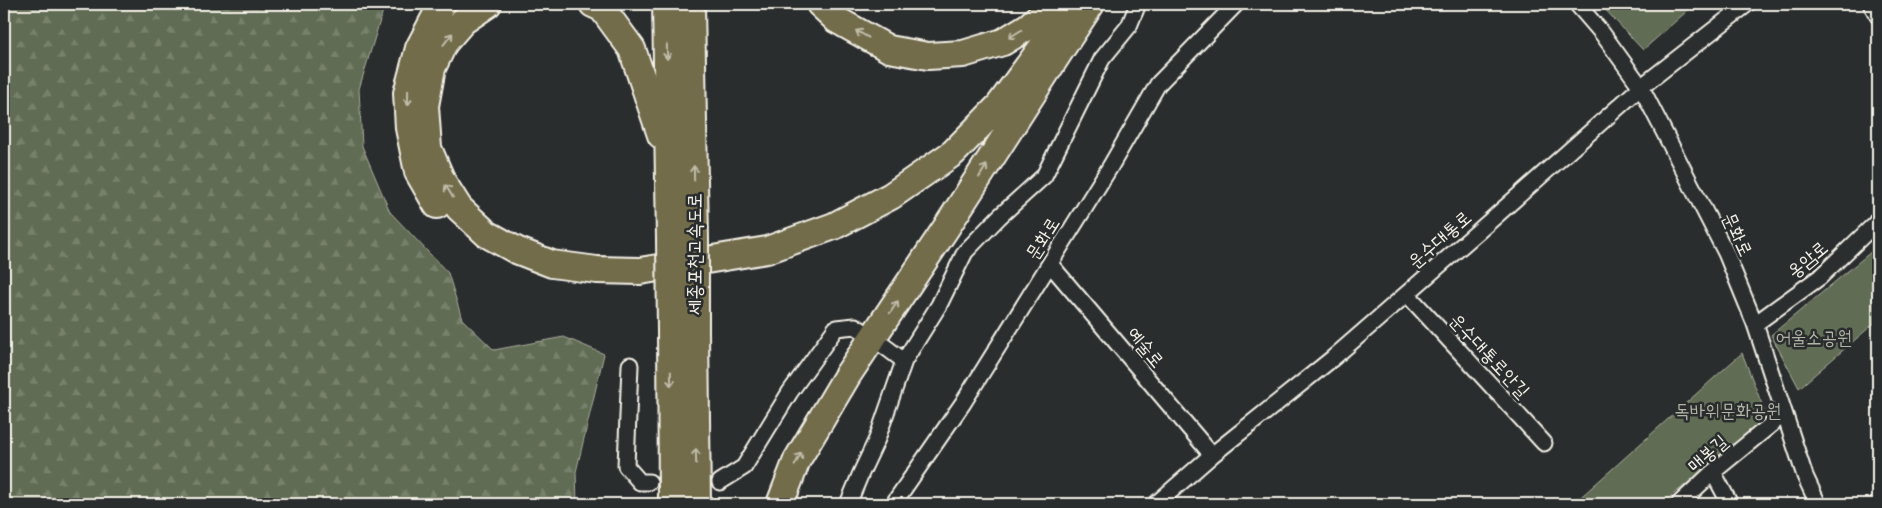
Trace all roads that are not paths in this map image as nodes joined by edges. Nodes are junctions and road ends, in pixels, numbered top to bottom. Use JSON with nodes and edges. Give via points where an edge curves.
{"nodes":[{"id":1,"x":442,"y":4,"type":"edge"},
{"id":2,"x":488,"y":4,"type":"edge"},
{"id":3,"x":593,"y":4,"type":"edge"},
{"id":4,"x":666,"y":4,"type":"edge"},
{"id":5,"x":691,"y":4,"type":"edge"},
{"id":6,"x":820,"y":4,"type":"edge"},
{"id":7,"x":1053,"y":4,"type":"edge"},
{"id":8,"x":1072,"y":4,"type":"edge"},
{"id":9,"x":1091,"y":4,"type":"edge"},
{"id":10,"x":1138,"y":4,"type":"edge"},
{"id":11,"x":1236,"y":4,"type":"edge"},
{"id":12,"x":1577,"y":4,"type":"edge"},
{"id":13,"x":1746,"y":4,"type":"edge"},
{"id":14,"x":1871,"y":4,"type":"edge"},
{"id":15,"x":1878,"y":16,"type":"edge"},
{"id":16,"x":1060,"y":50,"type":"junction"},
{"id":17,"x":1641,"y":87,"type":"junction"},
{"id":18,"x":669,"y":160,"type":"junction"},
{"id":19,"x":1878,"y":218,"type":"edge"},
{"id":20,"x":682,"y":239,"type":"junction"},
{"id":21,"x":1050,"y":264,"type":"junction"},
{"id":22,"x":1406,"y":294,"type":"junction"},
{"id":23,"x":1756,"y":324,"type":"junction"},
{"id":24,"x":683,"y":330,"type":"junction"},
{"id":25,"x":866,"y":333,"type":"dead end"},
{"id":26,"x":880,"y":344,"type":"dead end"},
{"id":27,"x":904,"y":361,"type":"junction"},
{"id":28,"x":630,"y":365,"type":"dead end"},
{"id":29,"x":1784,"y":414,"type":"junction"},
{"id":30,"x":1544,"y":444,"type":"dead end"},
{"id":31,"x":1212,"y":456,"type":"junction"},
{"id":32,"x":1713,"y":472,"type":"junction"},
{"id":33,"x":649,"y":482,"type":"tunnel mouth"},
{"id":34,"x":720,"y":482,"type":"tunnel mouth"},
{"id":35,"x":672,"y":504,"type":"edge"},
{"id":36,"x":697,"y":504,"type":"edge"},
{"id":37,"x":780,"y":504,"type":"edge"},
{"id":38,"x":848,"y":504,"type":"edge"},
{"id":39,"x":895,"y":504,"type":"edge"},
{"id":40,"x":1156,"y":504,"type":"edge"},
{"id":41,"x":1679,"y":504,"type":"edge"},
{"id":42,"x":1730,"y":504,"type":"edge"},
{"id":43,"x":1818,"y":504,"type":"edge"}],
"edges":[{"from":1,"to":16,"type":"highway","one_way":true,"via":[[419,48],[407,93],[409,128],[418,172],[431,197],[449,222],[508,263],[548,276],[621,284],[726,272],[830,242],[875,219],[926,188],[976,148]]},
{"from":8,"to":2,"type":"highway","one_way":true,"via":[[998,106],[953,153],[891,196],[834,226],[767,250],[640,270],[597,270],[552,264],[516,250],[480,228],[459,208],[442,181],[428,148],[425,106],[432,68],[444,43],[463,20]]},
{"from":3,"to":18,"type":"highway","via":[[602,8],[632,49]]},
{"from":4,"to":18,"type":"highway","name":"세종포천고속도로","one_way":true},
{"from":20,"to":5,"type":"highway","name":"세종포천고속도로","one_way":true},
{"from":7,"to":6,"type":"highway","one_way":true,"via":[[1029,26],[1003,42],[964,54],[928,56],[889,49],[837,20]]},
{"from":9,"to":16,"type":"highway"},
{"from":10,"to":27,"type":"street","via":[[1129,26],[1102,59],[1044,176],[965,252],[939,305]]},
{"from":11,"to":21,"type":"street","name":"문화로","via":[[1158,84]]},
{"from":12,"to":17,"type":"street","name":"문화로"},
{"from":13,"to":17,"type":"street","name":"운수대통로"},
{"from":14,"to":15,"type":"street"},
{"from":37,"to":16,"type":"highway","one_way":true,"via":[[797,460],[847,376]]},
{"from":17,"to":22,"type":"street","name":"운수대통로"},
{"from":17,"to":23,"type":"street","name":"문화로","via":[[1726,253]]},
{"from":18,"to":20,"type":"highway","name":"세종포천고속도로"},
{"from":19,"to":23,"type":"street","name":"옹암로","via":[[1876,224],[1820,277]]},
{"from":20,"to":24,"type":"highway","name":"세종포천고속도로","bridge":true},
{"from":21,"to":31,"type":"street","name":"예술로"},
{"from":21,"to":39,"type":"street","name":"문화로"},
{"from":22,"to":30,"type":"street","name":"운수대통로안길"},
{"from":22,"to":31,"type":"street","name":"운수대통로"},
{"from":23,"to":29,"type":"street","name":"문화로"},
{"from":24,"to":35,"type":"highway","name":"세종포천고속도로","one_way":true},
{"from":36,"to":24,"type":"highway","name":"세종포천고속도로","one_way":true},
{"from":25,"to":34,"type":"street","via":[[855,326],[836,328],[790,392],[744,467]]},
{"from":26,"to":27,"type":"street"},
{"from":27,"to":38,"type":"street","via":[[877,439]]},
{"from":28,"to":33,"type":"street","via":[[626,466],[640,482]]},
{"from":29,"to":32,"type":"street","name":"매봉길"},
{"from":29,"to":43,"type":"street","name":"문화로"},
{"from":31,"to":40,"type":"street","name":"운수대통로"},
{"from":32,"to":41,"type":"street","name":"매봉길"},
{"from":32,"to":42,"type":"street"}]}
